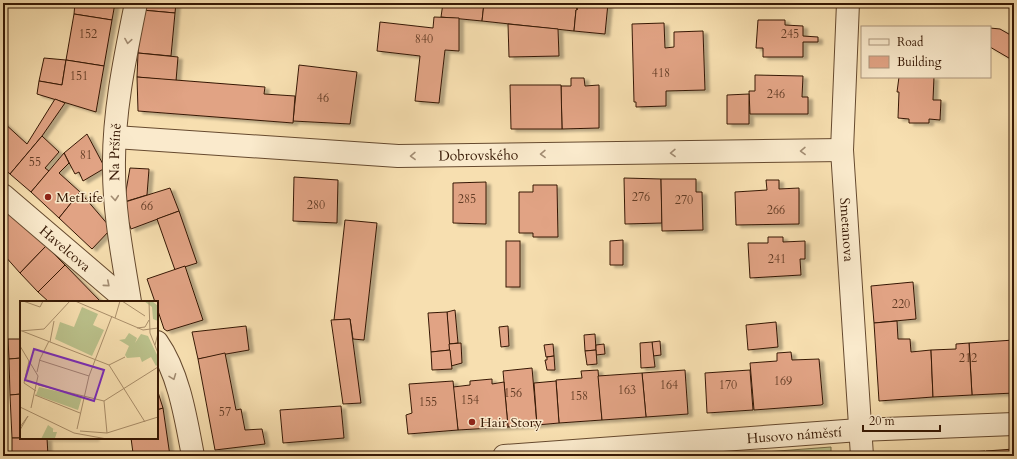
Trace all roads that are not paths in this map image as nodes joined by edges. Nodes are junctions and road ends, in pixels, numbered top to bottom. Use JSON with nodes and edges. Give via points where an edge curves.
{"nodes":[{"id":1,"x":136,"y":3,"type":"edge"},
{"id":2,"x":848,"y":3,"type":"edge"},
{"id":3,"x":115,"y":137,"type":"junction"},
{"id":4,"x":842,"y":150,"type":"junction"},
{"id":5,"x":3,"y":195,"type":"edge"},
{"id":6,"x":128,"y":301,"type":"edge"},
{"id":7,"x":129,"y":301,"type":"edge"},
{"id":8,"x":158,"y":343,"type":"edge"},
{"id":9,"x":1014,"y":424,"type":"edge"},
{"id":10,"x":859,"y":430,"type":"junction"},
{"id":11,"x":193,"y":456,"type":"edge"},
{"id":12,"x":504,"y":456,"type":"edge"},
{"id":13,"x":862,"y":456,"type":"edge"}],
"edges":[{"from":1,"to":3,"type":"street","name":"Na Pršíně","one_way":true,"via":[[117,110]]},
{"from":2,"to":4,"type":"street","name":"Smetanova"},
{"from":4,"to":3,"type":"street","name":"Dobrovského","one_way":true,"via":[[398,156]]},
{"from":3,"to":7,"type":"street","name":"Na Pršíně","one_way":true,"via":[[115,197]]},
{"from":4,"to":10,"type":"street","name":"Smetanova"},
{"from":5,"to":6,"type":"street","name":"Havelcova","one_way":true},
{"from":8,"to":11,"type":"street","one_way":true,"via":[[184,404]]},
{"from":9,"to":10,"type":"street","name":"Husovo náměstí"},
{"from":10,"to":12,"type":"street","name":"Husovo náměstí"},
{"from":10,"to":13,"type":"street","name":"Smetanova"}]}
